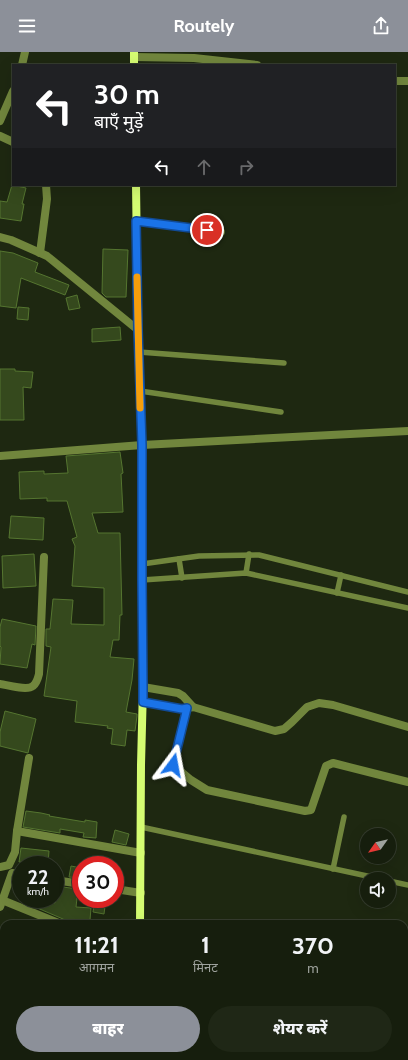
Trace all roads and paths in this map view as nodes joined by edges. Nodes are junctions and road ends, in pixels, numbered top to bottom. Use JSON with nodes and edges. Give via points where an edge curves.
{"nodes":[{"id":1,"x":25,"y":52,"type":"edge"},
{"id":2,"x":134,"y":58,"type":"edge"},
{"id":3,"x":22,"y":64,"type":"edge"},
{"id":4,"x":248,"y":64,"type":"edge"},
{"id":5,"x":396,"y":81,"type":"edge"},
{"id":6,"x":408,"y":81,"type":"edge"},
{"id":7,"x":12,"y":93,"type":"edge"},
{"id":8,"x":0,"y":121,"type":"edge"},
{"id":9,"x":0,"y":136,"type":"edge"},
{"id":10,"x":12,"y":142,"type":"edge"},
{"id":11,"x":46,"y":186,"type":"edge"},
{"id":12,"x":136,"y":186,"type":"edge"},
{"id":13,"x":136,"y":221,"type":"junction"},
{"id":14,"x":221,"y":232,"type":"dead end"},
{"id":15,"x":0,"y":237,"type":"edge"},
{"id":16,"x":40,"y":253,"type":"junction"},
{"id":17,"x":138,"y":330,"type":"junction"},
{"id":18,"x":139,"y":352,"type":"junction"},
{"id":19,"x":284,"y":363,"type":"dead end"},
{"id":20,"x":140,"y":391,"type":"junction"},
{"id":21,"x":281,"y":412,"type":"dead end"},
{"id":22,"x":408,"y":431,"type":"edge"},
{"id":23,"x":142,"y":445,"type":"junction"},
{"id":24,"x":0,"y":456,"type":"edge"},
{"id":25,"x":249,"y":554,"type":"junction"},
{"id":26,"x":44,"y":557,"type":"dead end"},
{"id":27,"x":180,"y":559,"type":"junction"},
{"id":28,"x":142,"y":564,"type":"junction"},
{"id":29,"x":246,"y":573,"type":"junction"},
{"id":30,"x":341,"y":575,"type":"junction"},
{"id":31,"x":182,"y":578,"type":"junction"},
{"id":32,"x":142,"y":580,"type":"junction"},
{"id":33,"x":408,"y":592,"type":"edge"},
{"id":34,"x":337,"y":593,"type":"junction"},
{"id":35,"x":408,"y":608,"type":"edge"},
{"id":36,"x":0,"y":684,"type":"edge"},
{"id":37,"x":143,"y":687,"type":"junction"},
{"id":38,"x":143,"y":702,"type":"junction"},
{"id":39,"x":190,"y":708,"type":"junction"},
{"id":40,"x":408,"y":727,"type":"edge"},
{"id":41,"x":29,"y":758,"type":"dead end"},
{"id":42,"x":408,"y":782,"type":"edge"},
{"id":43,"x":344,"y":817,"type":"dead end"},
{"id":44,"x":141,"y":827,"type":"junction"},
{"id":45,"x":16,"y":831,"type":"junction"},
{"id":46,"x":141,"y":853,"type":"junction"},
{"id":47,"x":0,"y":866,"type":"edge"},
{"id":48,"x":333,"y":869,"type":"junction"},
{"id":49,"x":12,"y":873,"type":"edge"},
{"id":50,"x":360,"y":875,"type":"edge"},
{"id":51,"x":396,"y":882,"type":"edge"},
{"id":52,"x":408,"y":885,"type":"edge"},
{"id":53,"x":124,"y":890,"type":"edge"},
{"id":54,"x":141,"y":893,"type":"junction"},
{"id":55,"x":1,"y":904,"type":"edge"},
{"id":56,"x":49,"y":920,"type":"edge"},
{"id":57,"x":140,"y":920,"type":"edge"}],
"edges":[{"from":1,"to":3,"type":"street"},
{"from":2,"to":4,"type":"street","via":[[194,58]]},
{"from":5,"to":6,"type":"street"},
{"from":7,"to":8,"type":"street"},
{"from":9,"to":10,"type":"street"},
{"from":11,"to":16,"type":"street","via":[[47,199]]},
{"from":12,"to":13,"type":"street"},
{"from":13,"to":14,"type":"street"},
{"from":13,"to":17,"type":"street"},
{"from":15,"to":16,"type":"street"},
{"from":16,"to":17,"type":"street"},
{"from":17,"to":18,"type":"street"},
{"from":18,"to":19,"type":"lane"},
{"from":18,"to":20,"type":"street"},
{"from":20,"to":21,"type":"lane"},
{"from":20,"to":23,"type":"street"},
{"from":22,"to":23,"type":"street"},
{"from":23,"to":24,"type":"street"},
{"from":23,"to":28,"type":"street"},
{"from":25,"to":27,"type":"lane"},
{"from":25,"to":29,"type":"lane"},
{"from":25,"to":30,"type":"lane","via":[[259,554]]},
{"from":26,"to":36,"type":"street","via":[[37,681],[27,688]]},
{"from":27,"to":28,"type":"lane"},
{"from":27,"to":31,"type":"lane"},
{"from":28,"to":32,"type":"street"},
{"from":29,"to":31,"type":"lane"},
{"from":29,"to":34,"type":"lane"},
{"from":30,"to":33,"type":"lane"},
{"from":30,"to":34,"type":"lane"},
{"from":31,"to":32,"type":"lane"},
{"from":32,"to":37,"type":"street"},
{"from":34,"to":35,"type":"lane"},
{"from":37,"to":38,"type":"street"},
{"from":37,"to":39,"type":"street","via":[[178,693],[183,696]]},
{"from":38,"to":39,"type":"street","via":[[182,709]]},
{"from":38,"to":44,"type":"street"},
{"from":39,"to":40,"type":"street","via":[[275,731],[284,729],[307,706],[319,703]]},
{"from":39,"to":42,"type":"street","via":[[173,765],[207,790],[305,812],[311,810],[326,766],[333,763]]},
{"from":41,"to":45,"type":"street"},
{"from":43,"to":48,"type":"lane"},
{"from":44,"to":46,"type":"street"},
{"from":44,"to":48,"type":"lane"},
{"from":45,"to":46,"type":"street"},
{"from":45,"to":47,"type":"street","via":[[15,852],[9,866]]},
{"from":46,"to":54,"type":"street"},
{"from":48,"to":50,"type":"lane"},
{"from":49,"to":55,"type":"street"},
{"from":51,"to":52,"type":"lane"},
{"from":53,"to":54,"type":"street"},
{"from":54,"to":57,"type":"street"},
{"from":55,"to":56,"type":"street"}]}
